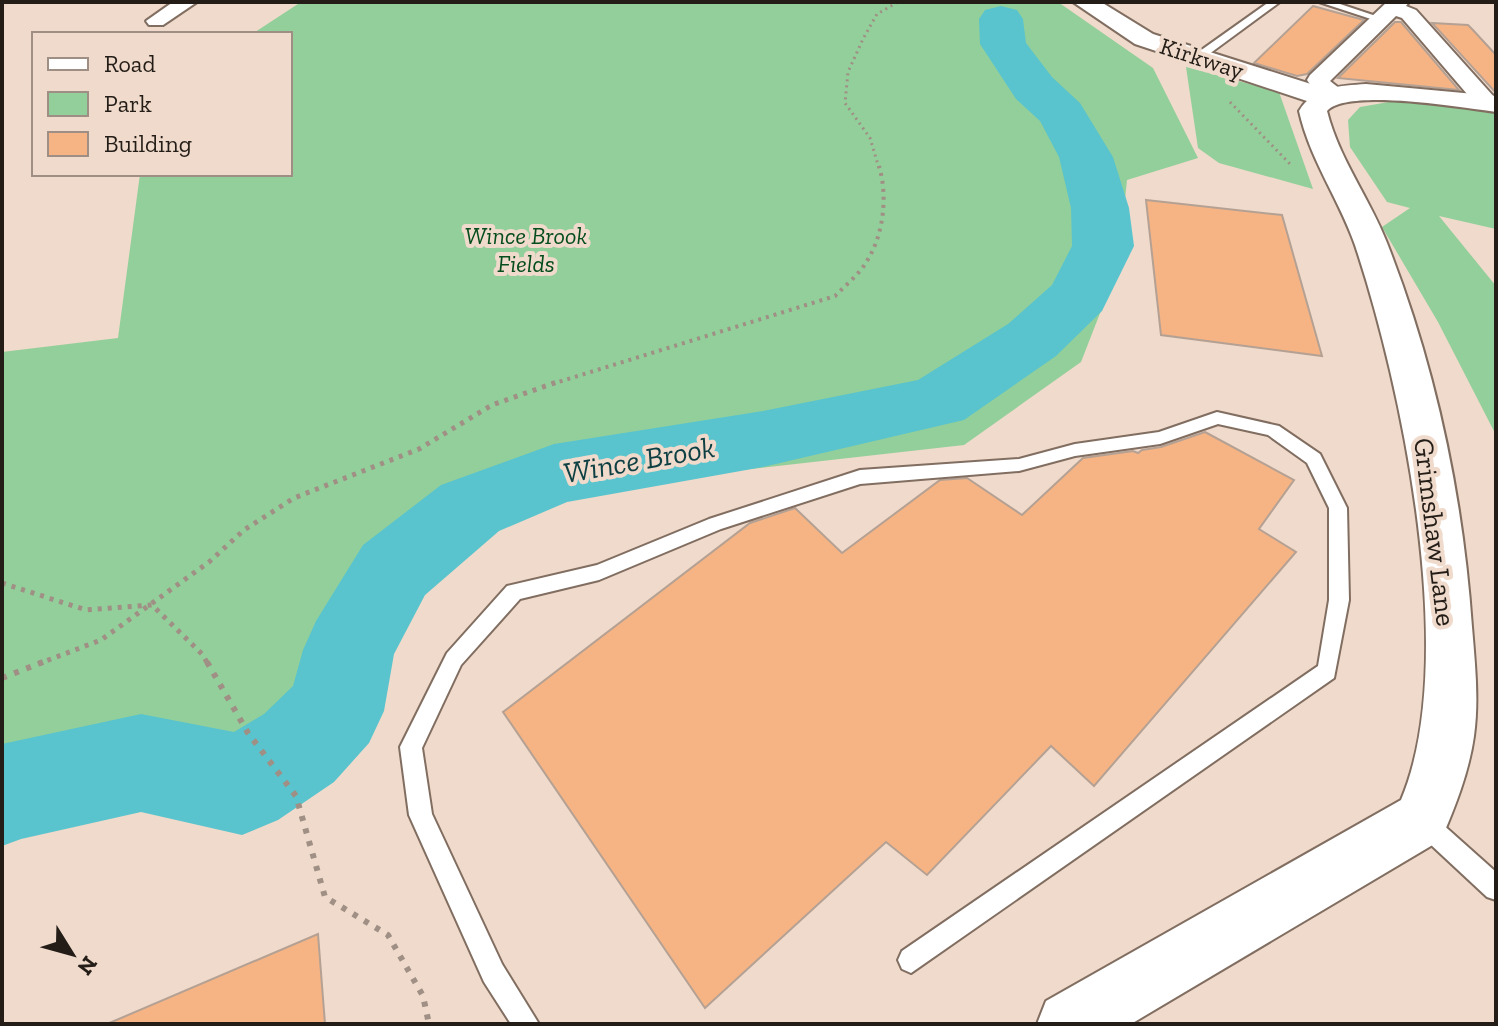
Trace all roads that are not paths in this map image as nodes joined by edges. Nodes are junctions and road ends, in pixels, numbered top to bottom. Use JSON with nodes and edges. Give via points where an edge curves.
{"nodes":[{"id":1,"x":187,"y":2,"type":"edge"},
{"id":2,"x":1085,"y":2,"type":"edge"},
{"id":3,"x":1275,"y":2,"type":"edge"},
{"id":4,"x":1324,"y":2,"type":"edge"},
{"id":5,"x":1391,"y":9,"type":"edge"},
{"id":6,"x":156,"y":21,"type":"dead end"},
{"id":7,"x":1204,"y":60,"type":"junction"},
{"id":8,"x":1331,"y":96,"type":"junction"},
{"id":9,"x":1491,"y":104,"type":"edge"},
{"id":10,"x":1421,"y":820,"type":"junction"},
{"id":11,"x":1496,"y":888,"type":"edge"},
{"id":12,"x":911,"y":960,"type":"dead end"},
{"id":13,"x":526,"y":1024,"type":"edge"},
{"id":14,"x":1069,"y":1024,"type":"edge"}],
"edges":[{"from":1,"to":6,"type":"street"},
{"from":2,"to":7,"type":"main road","name":"Kirkway","via":[[1129,31]]},
{"from":3,"to":7,"type":"lane"},
{"from":4,"to":5,"type":"lane"},
{"from":5,"to":8,"type":"street","via":[[1318,80]]},
{"from":5,"to":9,"type":"street","via":[[1409,14]]},
{"from":7,"to":8,"type":"main road","name":"Kirkway"},
{"from":8,"to":9,"type":"main road","name":"Kirkway","via":[[1367,93]]},
{"from":8,"to":10,"type":"main road","name":"Grimshaw Lane","via":[[1313,111],[1315,125],[1369,238],[1397,320],[1419,411],[1447,582],[1448,736]]},
{"from":10,"to":11,"type":"lane"},
{"from":10,"to":14,"type":"main road"},
{"from":12,"to":13,"type":"lane","via":[[1327,671],[1339,600],[1338,508],[1314,459],[1273,430],[1217,418],[1160,438],[1075,450],[1019,465],[860,477],[715,524],[599,572],[514,592],[454,659],[411,747],[421,815],[493,973]]}]}
